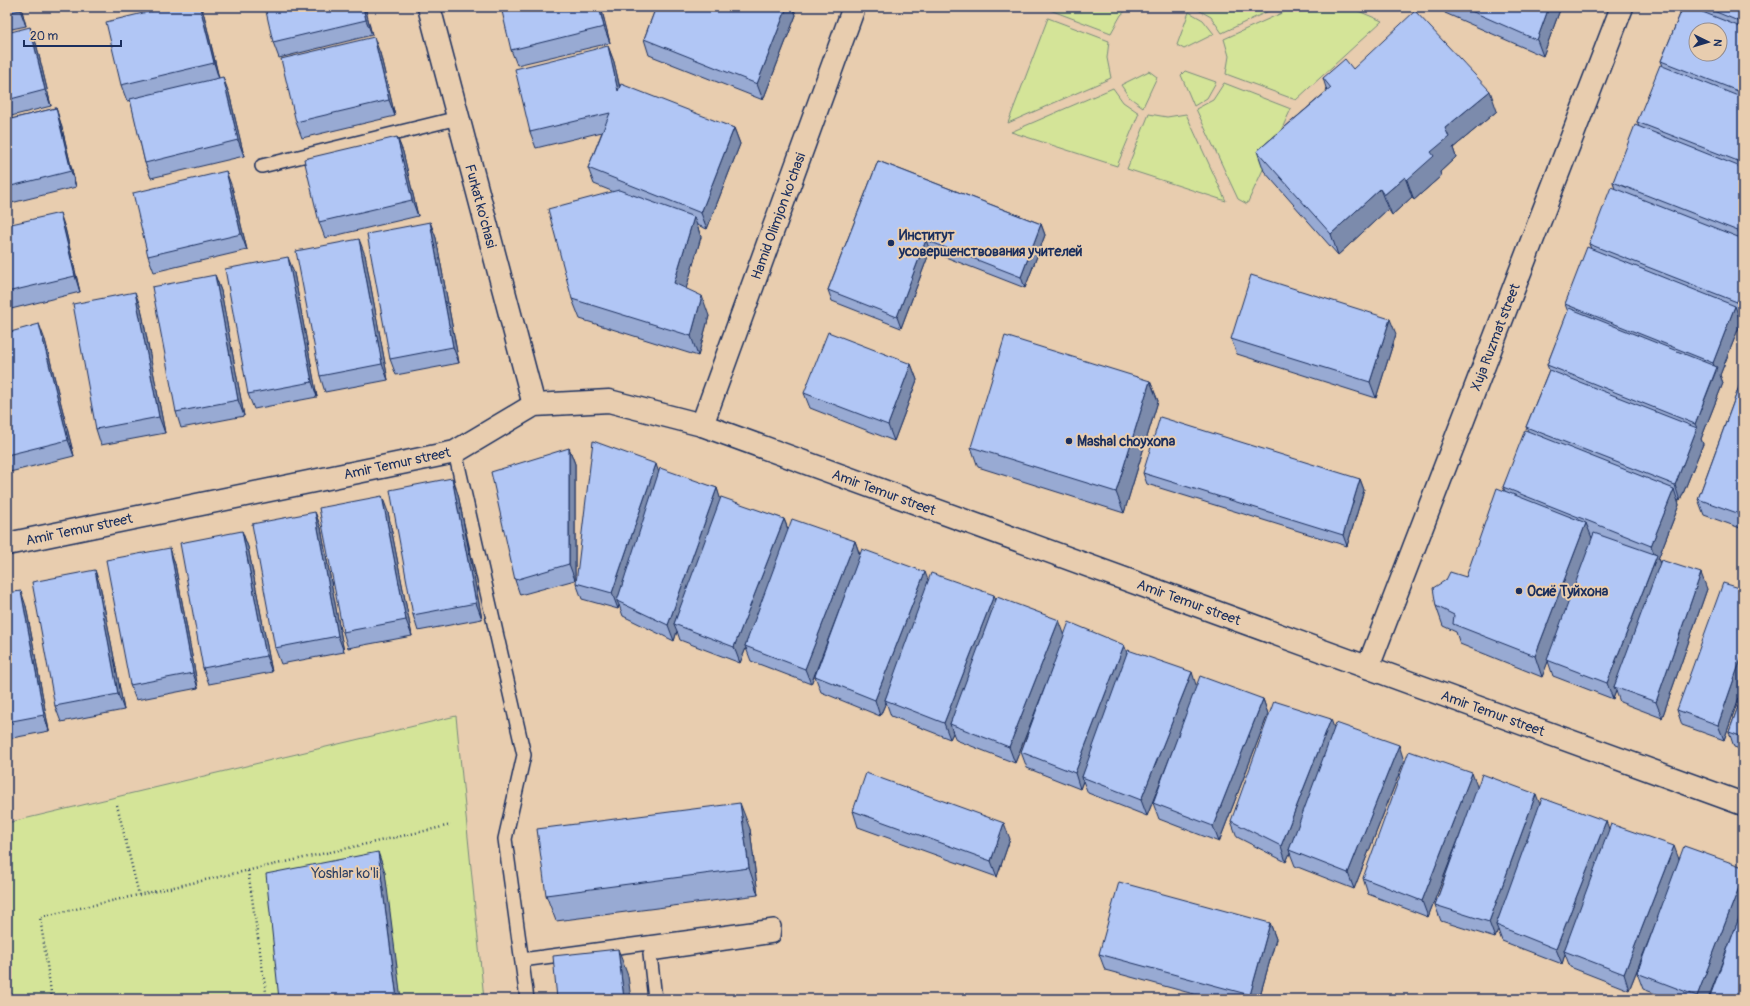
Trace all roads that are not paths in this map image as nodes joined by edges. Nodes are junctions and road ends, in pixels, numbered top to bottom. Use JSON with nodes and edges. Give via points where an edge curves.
{"nodes":[{"id":1,"x":429,"y":7,"type":"edge"},
{"id":2,"x":854,"y":7,"type":"edge"},
{"id":3,"x":1622,"y":7,"type":"edge"},
{"id":4,"x":458,"y":118,"type":"junction"},
{"id":5,"x":262,"y":166,"type":"dead end"},
{"id":6,"x":534,"y":405,"type":"junction"},
{"id":7,"x":702,"y":425,"type":"junction"},
{"id":8,"x":455,"y":452,"type":"junction"},
{"id":9,"x":7,"y":544,"type":"edge"},
{"id":10,"x":1368,"y":667,"type":"junction"},
{"id":11,"x":1743,"y":804,"type":"edge"},
{"id":12,"x":522,"y":960,"type":"junction"},
{"id":13,"x":527,"y":999,"type":"edge"},
{"id":14,"x":655,"y":999,"type":"edge"}],
"edges":[{"from":1,"to":4,"type":"street","name":"Furkat ko'chasi"},
{"from":2,"to":7,"type":"street","name":"Hamid Olimjon ko'chasi"},
{"from":3,"to":10,"type":"street","name":"Xuja Ruzmat street"},
{"from":4,"to":5,"type":"lane"},
{"from":4,"to":6,"type":"street","name":"Furkat ko'chasi"},
{"from":6,"to":7,"type":"street","name":"Amir Temur street","via":[[609,401]]},
{"from":6,"to":8,"type":"street","name":"Amir Temur street"},
{"from":7,"to":10,"type":"street","name":"Amir Temur street"},
{"from":8,"to":9,"type":"street","name":"Amir Temur street"},
{"from":8,"to":12,"type":"lane","via":[[524,755],[505,839]]},
{"from":10,"to":11,"type":"street","name":"Amir Temur street"},
{"from":12,"to":13,"type":"lane"},
{"from":12,"to":14,"type":"lane","via":[[774,926],[773,936],[650,954]]}]}
